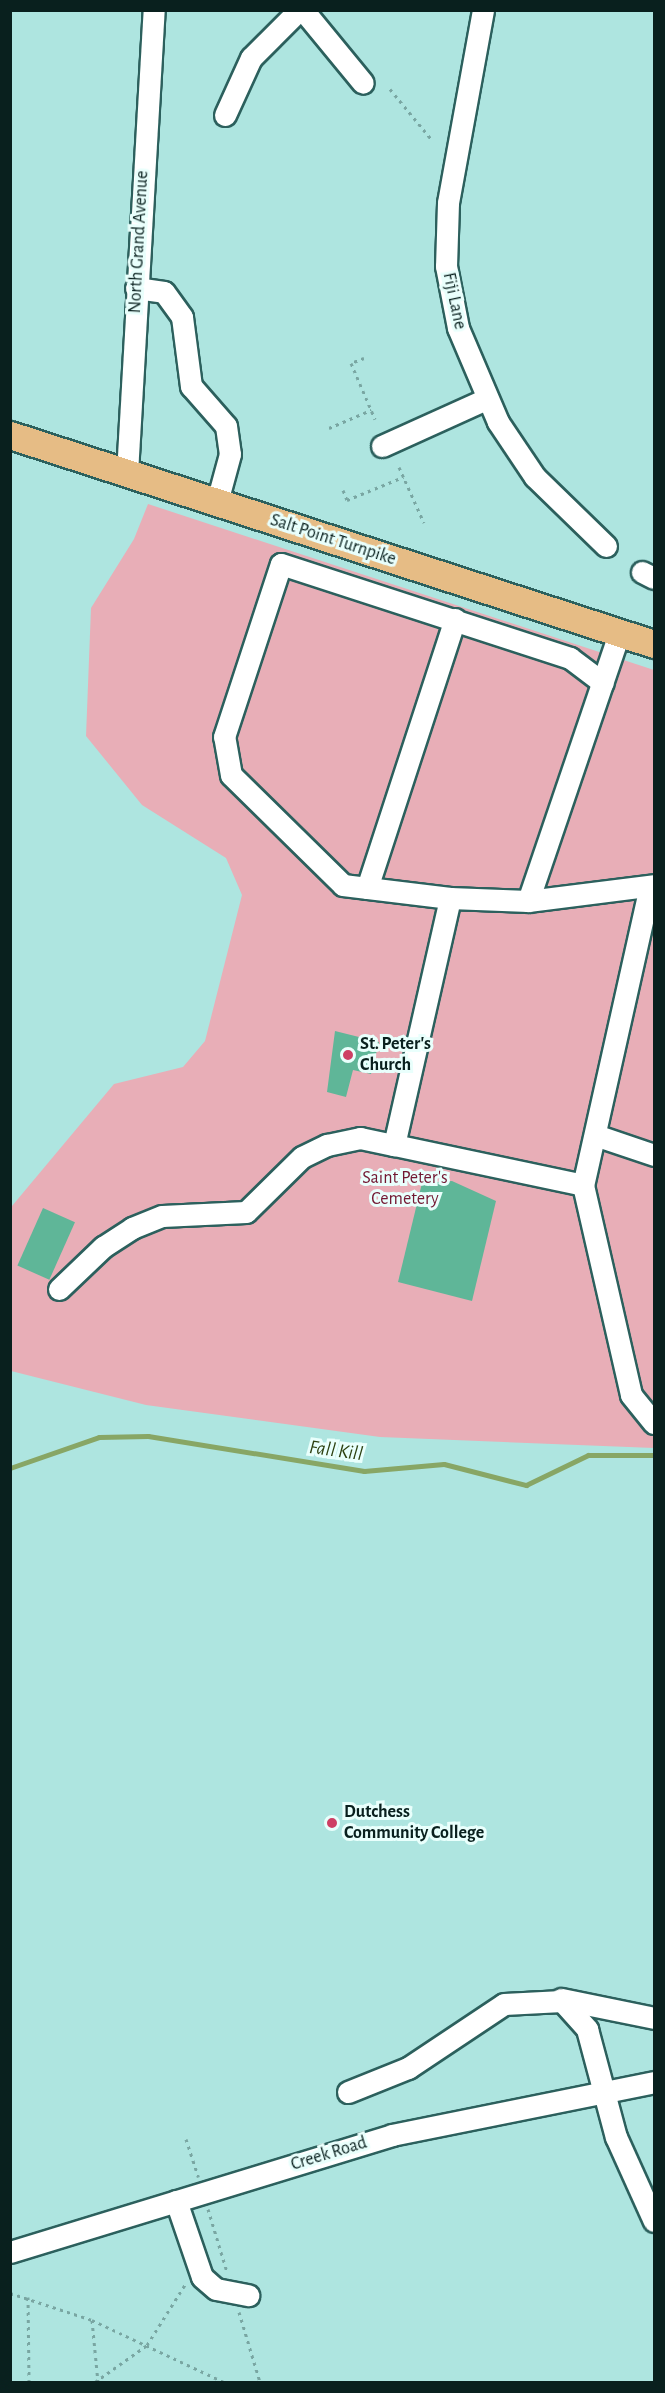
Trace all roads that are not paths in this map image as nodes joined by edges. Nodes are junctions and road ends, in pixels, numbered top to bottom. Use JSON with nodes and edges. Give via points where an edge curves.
{"nodes":[{"id":1,"x":154,"y":10,"type":"edge"},
{"id":2,"x":301,"y":10,"type":"edge"},
{"id":3,"x":483,"y":10,"type":"edge"},
{"id":4,"x":363,"y":83,"type":"dead end"},
{"id":5,"x":225,"y":115,"type":"dead end"},
{"id":6,"x":136,"y":288,"type":"junction"},
{"id":7,"x":486,"y":399,"type":"junction"},
{"id":8,"x":10,"y":435,"type":"edge"},
{"id":9,"x":382,"y":446,"type":"dead end"},
{"id":10,"x":127,"y":473,"type":"junction"},
{"id":11,"x":217,"y":502,"type":"junction"},
{"id":12,"x":606,"y":546,"type":"dead end"},
{"id":13,"x":455,"y":619,"type":"junction"},
{"id":14,"x":619,"y":633,"type":"junction"},
{"id":15,"x":654,"y":644,"type":"edge"},
{"id":16,"x":603,"y":683,"type":"junction"},
{"id":17,"x":652,"y":885,"type":"edge"},
{"id":18,"x":367,"y":888,"type":"junction"},
{"id":19,"x":450,"y":898,"type":"junction"},
{"id":20,"x":528,"y":901,"type":"junction"},
{"id":21,"x":598,"y":1136,"type":"junction"},
{"id":22,"x":394,"y":1145,"type":"junction"},
{"id":23,"x":654,"y":1155,"type":"edge"},
{"id":24,"x":583,"y":1185,"type":"junction"},
{"id":25,"x":59,"y":1289,"type":"dead end"},
{"id":26,"x":654,"y":1423,"type":"edge"},
{"id":27,"x":554,"y":1999,"type":"junction"},
{"id":28,"x":654,"y":2018,"type":"edge"},
{"id":29,"x":654,"y":2082,"type":"edge"},
{"id":30,"x":603,"y":2091,"type":"junction"},
{"id":31,"x":348,"y":2092,"type":"dead end"},
{"id":32,"x":176,"y":2201,"type":"junction"},
{"id":33,"x":654,"y":2221,"type":"edge"},
{"id":34,"x":10,"y":2252,"type":"edge"},
{"id":35,"x":243,"y":2299,"type":"road end"}],
"edges":[{"from":1,"to":6,"type":"street","name":"North Grand Avenue"},
{"from":2,"to":4,"type":"street"},
{"from":2,"to":5,"type":"street","via":[[251,58]]},
{"from":3,"to":7,"type":"street","name":"Fiji Lane","via":[[448,203],[446,266],[458,328]]},
{"from":6,"to":10,"type":"street","name":"North Grand Avenue"},
{"from":6,"to":11,"type":"street","via":[[164,292],[182,317],[191,386],[226,426],[230,454]]},
{"from":7,"to":9,"type":"street"},
{"from":7,"to":12,"type":"street","name":"Fiji Lane","via":[[535,477]]},
{"from":8,"to":10,"type":"main road","name":"Salt Point Turnpike"},
{"from":10,"to":11,"type":"main road","name":"Salt Point Turnpike"},
{"from":11,"to":14,"type":"main road","name":"Salt Point Turnpike"},
{"from":13,"to":16,"type":"street","via":[[570,658]]},
{"from":13,"to":18,"type":"street"},
{"from":13,"to":18,"type":"street","via":[[281,564],[227,726],[224,758],[231,775],[343,885]]},
{"from":14,"to":15,"type":"main road","name":"Salt Point Turnpike"},
{"from":14,"to":16,"type":"street"},
{"from":16,"to":20,"type":"street"},
{"from":17,"to":20,"type":"street"},
{"from":17,"to":21,"type":"street"},
{"from":18,"to":19,"type":"street"},
{"from":19,"to":20,"type":"street"},
{"from":19,"to":22,"type":"street"},
{"from":21,"to":23,"type":"street"},
{"from":21,"to":24,"type":"street"},
{"from":22,"to":24,"type":"street"},
{"from":22,"to":25,"type":"street","via":[[360,1138],[327,1145],[302,1157],[246,1212],[162,1216],[132,1228],[103,1247]]},
{"from":24,"to":26,"type":"street","via":[[631,1395]]},
{"from":27,"to":28,"type":"street"},
{"from":27,"to":30,"type":"street","via":[[574,2008],[585,2024]]},
{"from":27,"to":31,"type":"street","via":[[495,2007],[408,2068]]},
{"from":29,"to":30,"type":"street","name":"Creek Road"},
{"from":30,"to":32,"type":"street","name":"Creek Road","via":[[420,2128]]},
{"from":30,"to":33,"type":"street","via":[[616,2137]]},
{"from":32,"to":34,"type":"street","name":"Creek Road"},
{"from":32,"to":35,"type":"street","via":[[185,2250],[211,2286]]}]}
